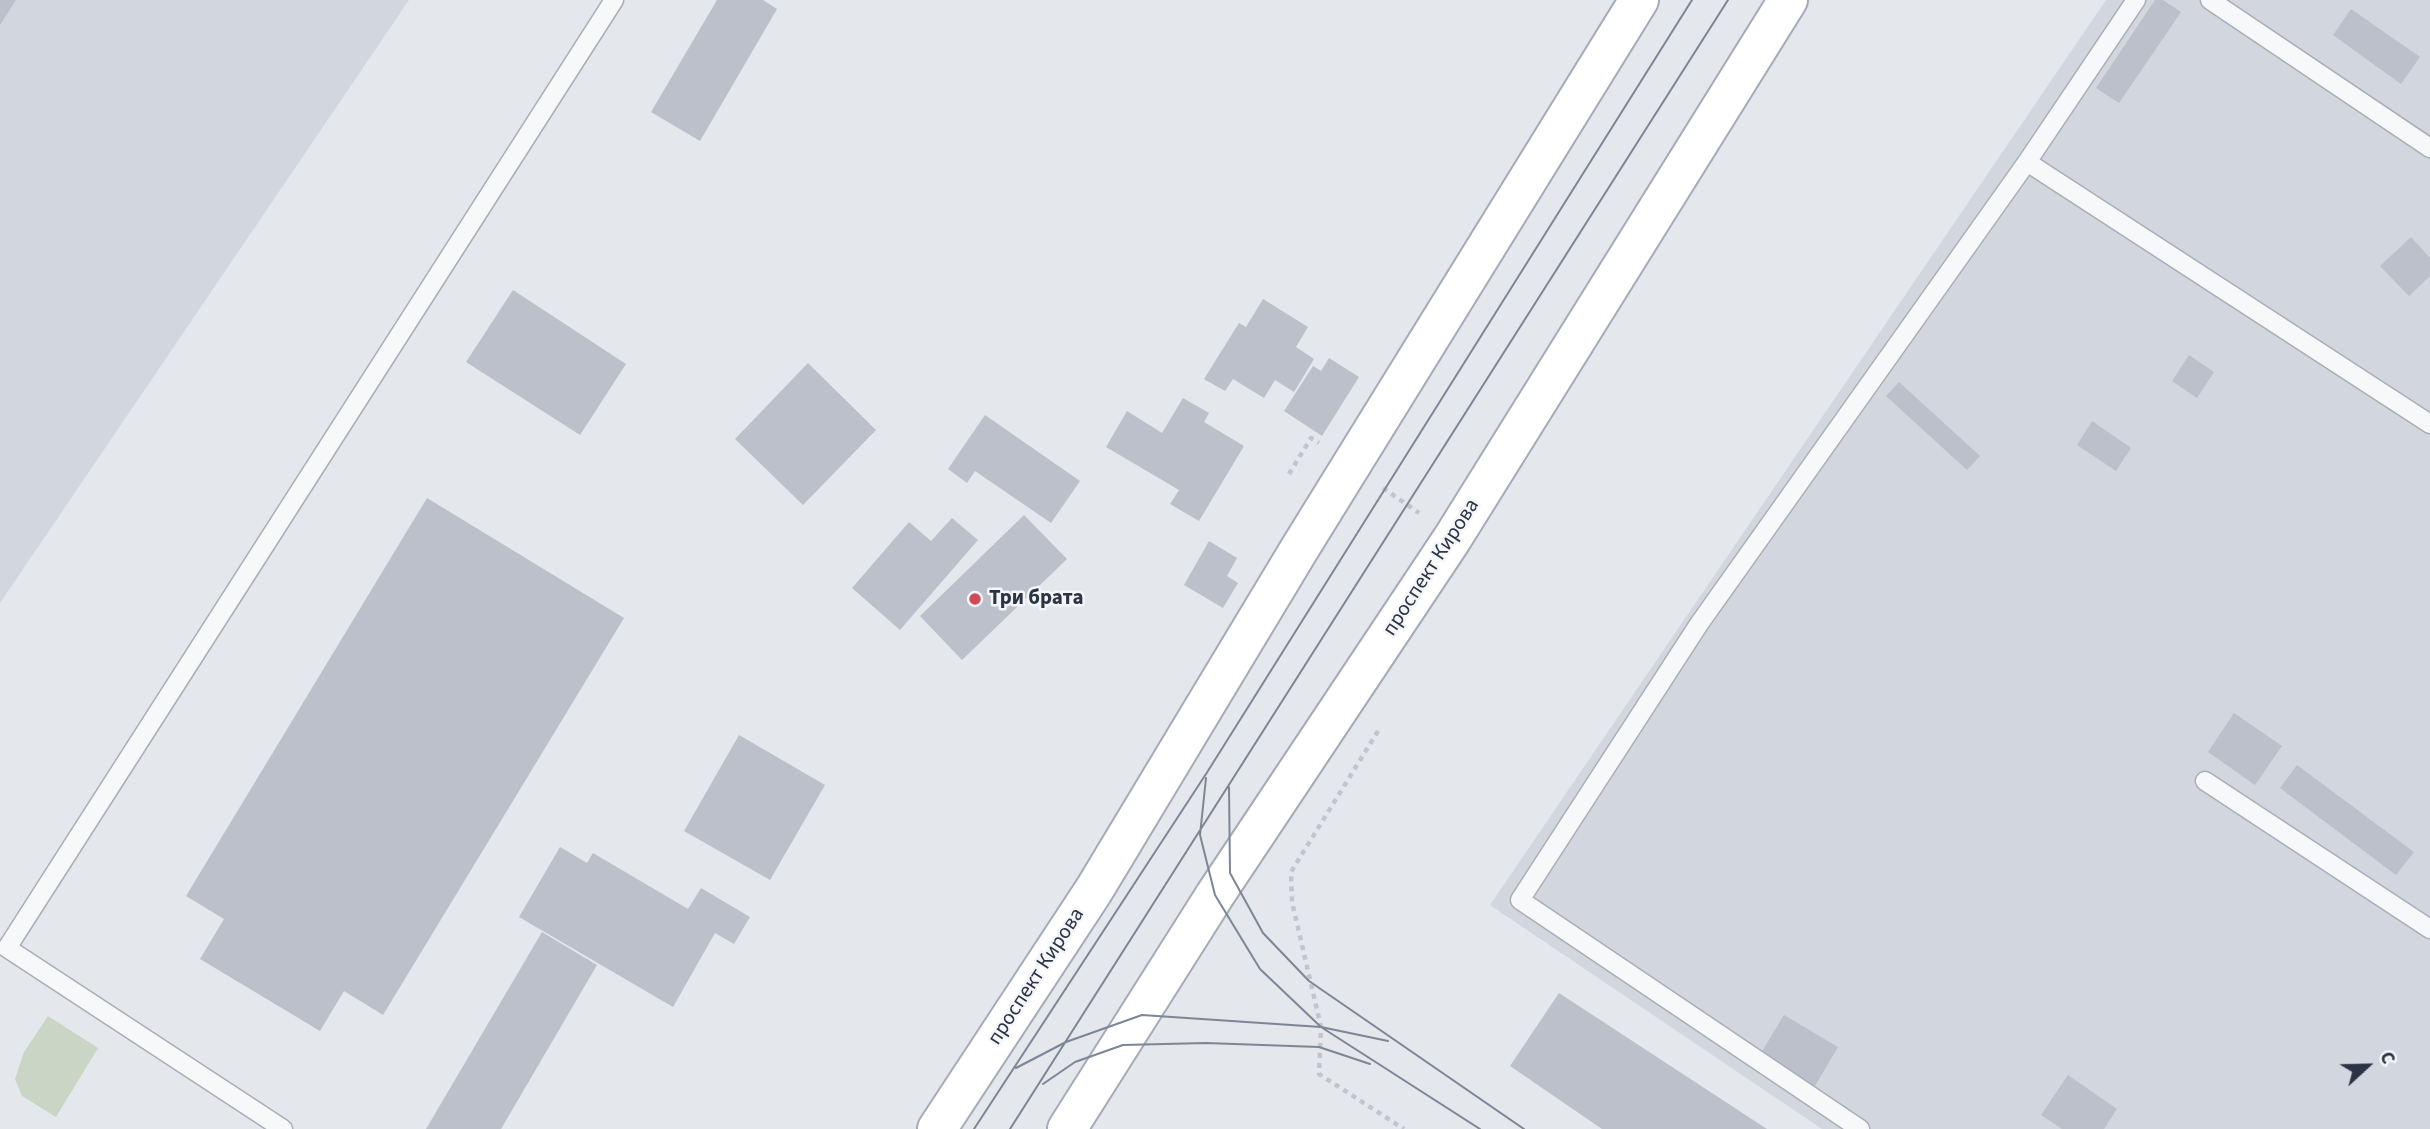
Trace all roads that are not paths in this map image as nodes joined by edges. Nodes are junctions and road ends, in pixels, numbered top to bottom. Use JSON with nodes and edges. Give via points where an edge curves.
{"nodes":[{"id":1,"x":614,"y":0,"type":"edge"},
{"id":2,"x":1639,"y":0,"type":"edge"},
{"id":3,"x":1788,"y":0,"type":"edge"},
{"id":4,"x":2136,"y":0,"type":"edge"},
{"id":5,"x":2210,"y":0,"type":"edge"},
{"id":6,"x":2430,"y":148,"type":"edge"},
{"id":7,"x":2027,"y":162,"type":"junction"},
{"id":8,"x":2430,"y":424,"type":"edge"},
{"id":9,"x":2205,"y":781,"type":"dead end"},
{"id":10,"x":2430,"y":929,"type":"edge"},
{"id":11,"x":283,"y":1129,"type":"edge"},
{"id":12,"x":937,"y":1129,"type":"edge"},
{"id":13,"x":1067,"y":1129,"type":"edge"},
{"id":14,"x":1860,"y":1129,"type":"edge"}],
"edges":[{"from":1,"to":11,"type":"lane","via":[[7,948]]},
{"from":2,"to":12,"type":"main road","name":"проспект Кирова","via":[[1094,890]]},
{"from":3,"to":13,"type":"main road","name":"проспект Кирова","via":[[1452,539],[1215,895]]},
{"from":4,"to":7,"type":"lane"},
{"from":5,"to":6,"type":"lane"},
{"from":7,"to":8,"type":"lane"},
{"from":7,"to":14,"type":"lane","via":[[1699,624],[1520,900]]},
{"from":9,"to":10,"type":"lane"}]}
